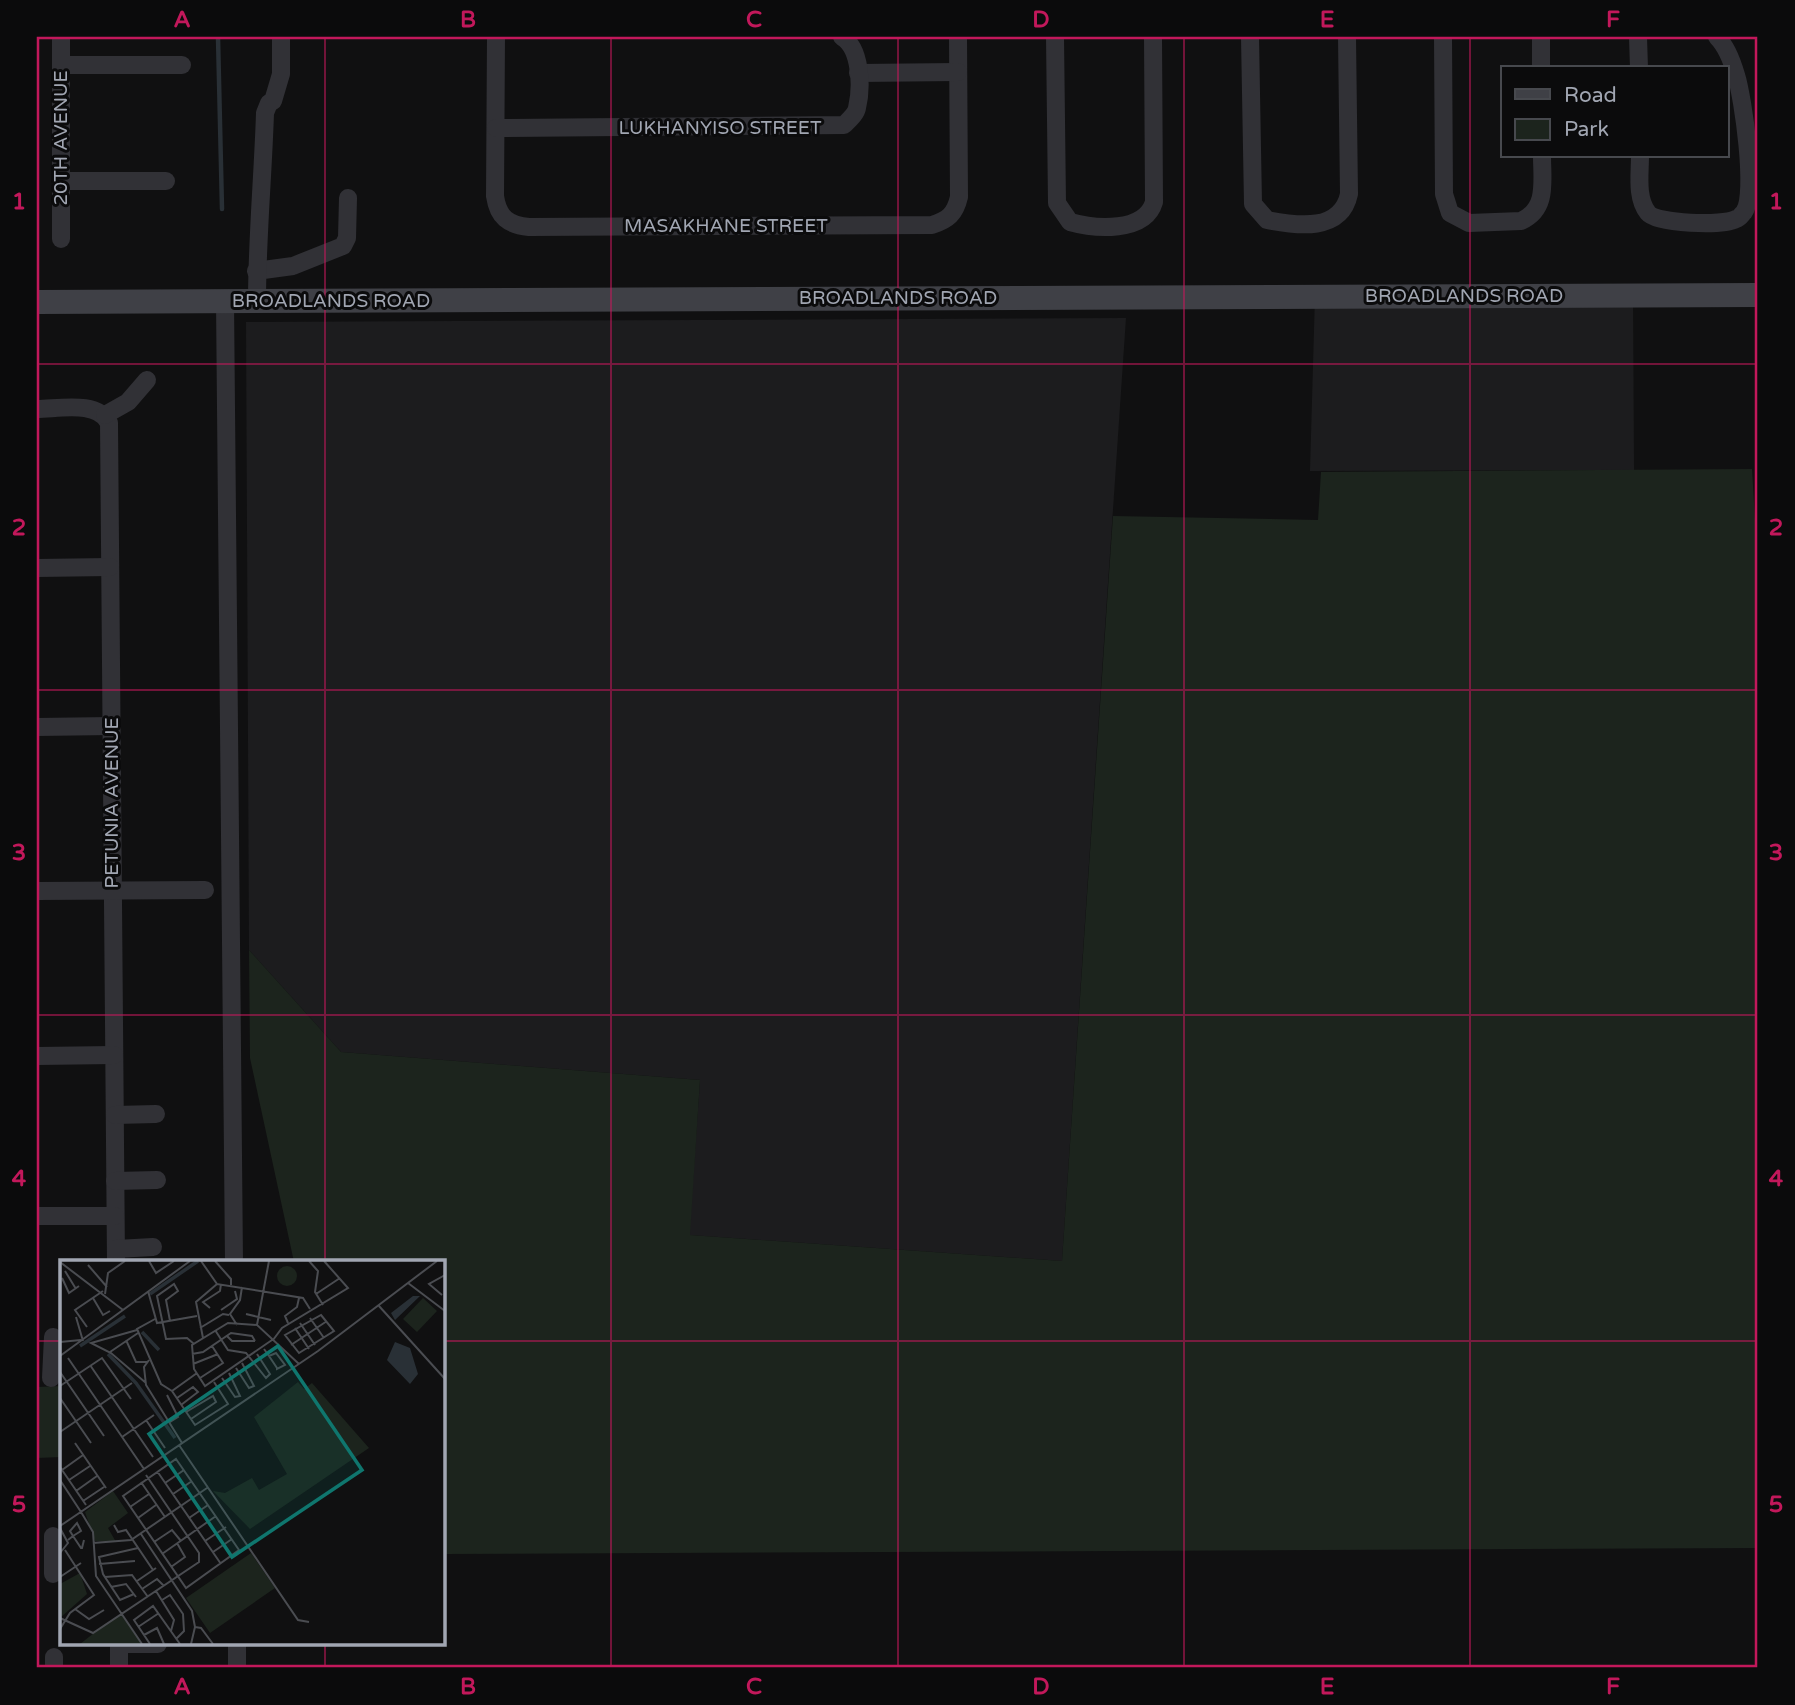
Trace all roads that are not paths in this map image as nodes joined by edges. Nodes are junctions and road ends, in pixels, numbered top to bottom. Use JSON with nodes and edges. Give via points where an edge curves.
{"nodes":[{"id":1,"x":61,"y":37,"type":"edge"},
{"id":2,"x":281,"y":37,"type":"edge"},
{"id":3,"x":496,"y":37,"type":"edge"},
{"id":4,"x":842,"y":37,"type":"edge"},
{"id":5,"x":958,"y":37,"type":"edge"},
{"id":6,"x":1055,"y":37,"type":"edge"},
{"id":7,"x":1153,"y":37,"type":"edge"},
{"id":8,"x":1250,"y":37,"type":"edge"},
{"id":9,"x":1347,"y":37,"type":"edge"},
{"id":10,"x":1443,"y":37,"type":"edge"},
{"id":11,"x":1541,"y":37,"type":"edge"},
{"id":12,"x":1638,"y":37,"type":"edge"},
{"id":13,"x":1717,"y":37,"type":"edge"},
{"id":14,"x":61,"y":65,"type":"junction"},
{"id":15,"x":182,"y":65,"type":"dead end"},
{"id":16,"x":1541,"y":66,"type":"edge"},
{"id":17,"x":1639,"y":66,"type":"edge"},
{"id":18,"x":958,"y":72,"type":"junction"},
{"id":19,"x":858,"y":73,"type":"junction"},
{"id":20,"x":496,"y":128,"type":"junction"},
{"id":21,"x":1542,"y":158,"type":"edge"},
{"id":22,"x":1640,"y":158,"type":"edge"},
{"id":23,"x":61,"y":181,"type":"junction"},
{"id":24,"x":166,"y":181,"type":"dead end"},
{"id":25,"x":348,"y":198,"type":"dead end"},
{"id":26,"x":61,"y":239,"type":"dead end"},
{"id":27,"x":256,"y":271,"type":"junction"},
{"id":28,"x":1758,"y":295,"type":"edge"},
{"id":29,"x":225,"y":301,"type":"junction"},
{"id":30,"x":257,"y":301,"type":"junction"},
{"id":31,"x":37,"y":302,"type":"edge"},
{"id":32,"x":147,"y":380,"type":"dead end"},
{"id":33,"x":37,"y":409,"type":"edge"},
{"id":34,"x":105,"y":415,"type":"junction"},
{"id":35,"x":110,"y":567,"type":"junction"},
{"id":36,"x":37,"y":568,"type":"edge"},
{"id":37,"x":112,"y":726,"type":"junction"},
{"id":38,"x":37,"y":727,"type":"edge"},
{"id":39,"x":205,"y":890,"type":"dead end"},
{"id":40,"x":37,"y":891,"type":"edge"},
{"id":41,"x":113,"y":891,"type":"junction"},
{"id":42,"x":114,"y":1055,"type":"junction"},
{"id":43,"x":37,"y":1056,"type":"edge"},
{"id":44,"x":156,"y":1114,"type":"dead end"},
{"id":45,"x":115,"y":1115,"type":"junction"},
{"id":46,"x":157,"y":1180,"type":"dead end"},
{"id":47,"x":115,"y":1181,"type":"junction"},
{"id":48,"x":37,"y":1216,"type":"edge"},
{"id":49,"x":116,"y":1216,"type":"junction"},
{"id":50,"x":153,"y":1247,"type":"dead end"},
{"id":51,"x":116,"y":1256,"type":"edge"},
{"id":52,"x":234,"y":1260,"type":"edge"},
{"id":53,"x":53,"y":1337,"type":"dead end"},
{"id":54,"x":50,"y":1378,"type":"edge"},
{"id":55,"x":50,"y":1536,"type":"edge"},
{"id":56,"x":53,"y":1574,"type":"dead end"},
{"id":57,"x":119,"y":1646,"type":"edge"},
{"id":58,"x":237,"y":1646,"type":"edge"},
{"id":59,"x":119,"y":1668,"type":"edge"},
{"id":60,"x":237,"y":1668,"type":"edge"}],
"edges":[{"from":1,"to":14,"type":"street","name":"20TH AVENUE"},
{"from":2,"to":27,"type":"street","via":[[281,74],[265,113]]},
{"from":3,"to":20,"type":"street","name":"MASAKHANE STREET"},
{"from":4,"to":19,"type":"street","name":"LUKHANYISO STREET","via":[[853,46]]},
{"from":5,"to":18,"type":"street","name":"MASAKHANE STREET"},
{"from":6,"to":7,"type":"street","via":[[1057,203],[1070,222],[1111,225],[1142,220],[1154,202]]},
{"from":8,"to":9,"type":"street","via":[[1253,204],[1268,220],[1309,223],[1329,222],[1347,205]]},
{"from":10,"to":21,"type":"street","via":[[1444,194],[1450,213],[1469,223],[1528,218],[1540,204]]},
{"from":11,"to":16,"type":"street"},
{"from":12,"to":17,"type":"street"},
{"from":13,"to":22,"type":"street","via":[[1739,86],[1750,190],[1744,211],[1736,219],[1722,222],[1667,222],[1651,216],[1640,195]]},
{"from":14,"to":15,"type":"street"},
{"from":14,"to":23,"type":"street","name":"20TH AVENUE"},
{"from":18,"to":19,"type":"street"},
{"from":18,"to":20,"type":"street","name":"MASAKHANE STREET","via":[[958,197],[953,213],[932,225],[516,226],[497,211]]},
{"from":19,"to":20,"type":"street","name":"LUKHANYISO STREET","via":[[857,108],[844,125],[831,127]]},
{"from":23,"to":24,"type":"street"},
{"from":23,"to":26,"type":"street","name":"20TH AVENUE"},
{"from":25,"to":27,"type":"street","via":[[347,238],[341,248],[293,266]]},
{"from":27,"to":30,"type":"street"},
{"from":28,"to":30,"type":"main road","name":"BROADLANDS ROAD"},
{"from":29,"to":30,"type":"main road","name":"BROADLANDS ROAD"},
{"from":29,"to":31,"type":"main road","name":"BROADLANDS ROAD"},
{"from":29,"to":52,"type":"street"},
{"from":32,"to":34,"type":"street","via":[[128,402]]},
{"from":33,"to":34,"type":"street","via":[[94,409]]},
{"from":34,"to":35,"type":"street","name":"PETUNIA AVENUE","via":[[109,423]]},
{"from":35,"to":36,"type":"street"},
{"from":35,"to":37,"type":"street","name":"PETUNIA AVENUE"},
{"from":37,"to":38,"type":"street"},
{"from":37,"to":41,"type":"street","name":"PETUNIA AVENUE"},
{"from":39,"to":41,"type":"street"},
{"from":40,"to":41,"type":"street"},
{"from":41,"to":42,"type":"street","name":"PETUNIA AVENUE"},
{"from":42,"to":43,"type":"street"},
{"from":42,"to":45,"type":"street","name":"PETUNIA AVENUE"},
{"from":44,"to":45,"type":"street"},
{"from":45,"to":47,"type":"street","name":"PETUNIA AVENUE"},
{"from":46,"to":47,"type":"street"},
{"from":47,"to":49,"type":"street","name":"PETUNIA AVENUE"},
{"from":48,"to":49,"type":"street"},
{"from":49,"to":51,"type":"street","name":"PETUNIA AVENUE"},
{"from":50,"to":51,"type":"street"},
{"from":53,"to":54,"type":"street"},
{"from":55,"to":56,"type":"street"},
{"from":57,"to":59,"type":"street"},
{"from":58,"to":60,"type":"street"}]}
